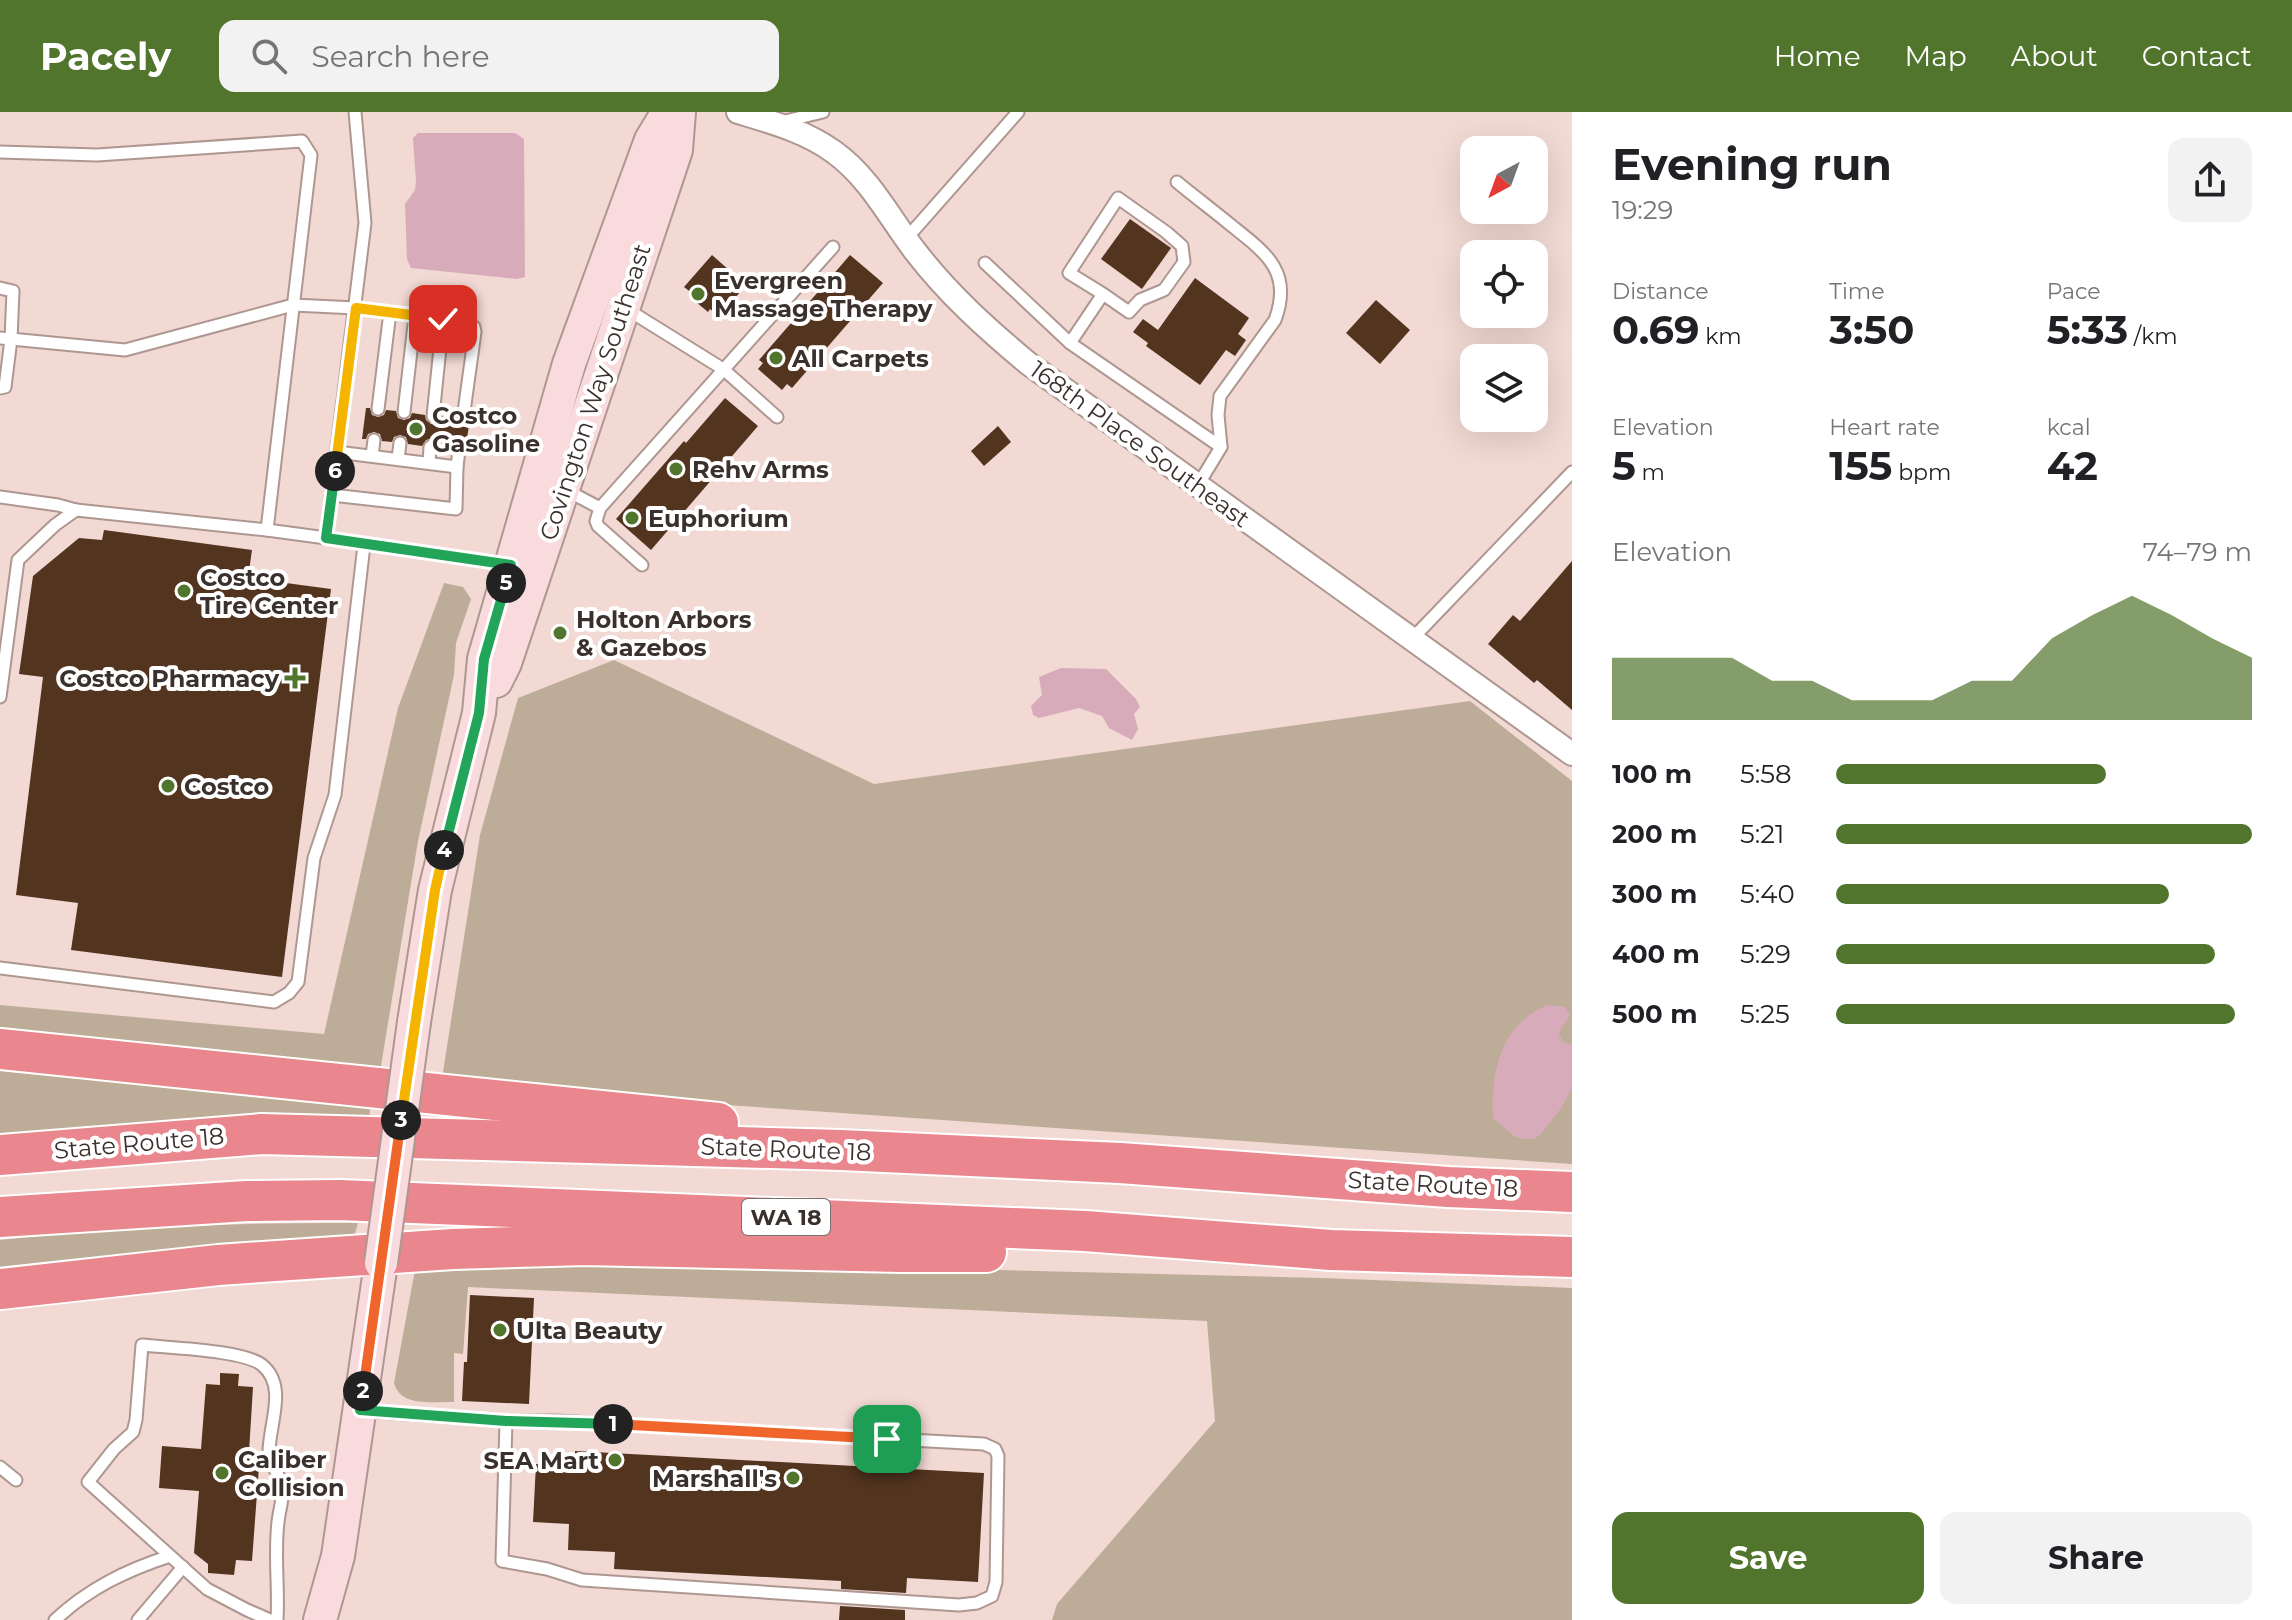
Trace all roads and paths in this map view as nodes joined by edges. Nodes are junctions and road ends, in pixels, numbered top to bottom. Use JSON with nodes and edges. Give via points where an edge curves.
{"nodes":[{"id":1,"x":355,"y":112,"type":"edge"},
{"id":2,"x":668,"y":112,"type":"edge"},
{"id":3,"x":679,"y":112,"type":"edge"},
{"id":4,"x":738,"y":112,"type":"edge"},
{"id":5,"x":823,"y":112,"type":"edge"},
{"id":6,"x":1018,"y":112,"type":"edge"},
{"id":7,"x":775,"y":124,"type":"junction"},
{"id":8,"x":0,"y":152,"type":"edge"},
{"id":9,"x":1177,"y":182,"type":"dead end"},
{"id":10,"x":906,"y":239,"type":"junction"},
{"id":11,"x":833,"y":247,"type":"dead end"},
{"id":12,"x":985,"y":263,"type":"dead end"},
{"id":13,"x":0,"y":288,"type":"edge"},
{"id":14,"x":1103,"y":294,"type":"junction"},
{"id":15,"x":293,"y":305,"type":"junction"},
{"id":16,"x":356,"y":308,"type":"junction"},
{"id":17,"x":624,"y":308,"type":"junction"},
{"id":18,"x":390,"y":312,"type":"junction"},
{"id":19,"x":415,"y":316,"type":"junction"},
{"id":20,"x":443,"y":319,"type":"junction"},
{"id":21,"x":6,"y":339,"type":"edge"},
{"id":22,"x":1070,"y":343,"type":"junction"},
{"id":23,"x":569,"y":364,"type":"junction"},
{"id":24,"x":723,"y":369,"type":"junction"},
{"id":25,"x":0,"y":388,"type":"edge"},
{"id":26,"x":378,"y":409,"type":"dead end"},
{"id":27,"x":404,"y":412,"type":"dead end"},
{"id":28,"x":433,"y":416,"type":"dead end"},
{"id":29,"x":777,"y":417,"type":"dead end"},
{"id":30,"x":463,"y":419,"type":"dead end"},
{"id":31,"x":374,"y":440,"type":"dead end"},
{"id":32,"x":400,"y":443,"type":"dead end"},
{"id":33,"x":430,"y":447,"type":"dead end"},
{"id":34,"x":1221,"y":447,"type":"junction"},
{"id":35,"x":459,"y":450,"type":"dead end"},
{"id":36,"x":337,"y":452,"type":"junction"},
{"id":37,"x":372,"y":456,"type":"junction"},
{"id":38,"x":398,"y":459,"type":"junction"},
{"id":39,"x":429,"y":463,"type":"junction"},
{"id":40,"x":457,"y":467,"type":"junction"},
{"id":41,"x":1572,"y":472,"type":"edge"},
{"id":42,"x":1198,"y":485,"type":"junction"},
{"id":43,"x":563,"y":489,"type":"junction"},
{"id":44,"x":332,"y":495,"type":"junction"},
{"id":45,"x":0,"y":497,"type":"edge"},
{"id":46,"x":600,"y":508,"type":"junction"},
{"id":47,"x":76,"y":510,"type":"junction"},
{"id":48,"x":267,"y":530,"type":"junction"},
{"id":49,"x":326,"y":538,"type":"junction"},
{"id":50,"x":364,"y":545,"type":"junction"},
{"id":51,"x":511,"y":565,"type":"junction"},
{"id":52,"x":642,"y":565,"type":"dead end"},
{"id":53,"x":1412,"y":639,"type":"junction"},
{"id":54,"x":0,"y":697,"type":"edge"},
{"id":55,"x":479,"y":713,"type":"junction"},
{"id":56,"x":1572,"y":754,"type":"edge"},
{"id":57,"x":0,"y":968,"type":"edge"},
{"id":58,"x":0,"y":1049,"type":"edge"},
{"id":59,"x":0,"y":1155,"type":"edge"},
{"id":60,"x":1120,"y":1163,"type":"junction"},
{"id":61,"x":1572,"y":1192,"type":"edge"},
{"id":62,"x":0,"y":1217,"type":"edge"},
{"id":63,"x":1331,"y":1250,"type":"junction"},
{"id":64,"x":1572,"y":1257,"type":"edge"},
{"id":65,"x":0,"y":1289,"type":"edge"},
{"id":66,"x":360,"y":1410,"type":"junction"},
{"id":67,"x":506,"y":1421,"type":"junction"},
{"id":68,"x":0,"y":1467,"type":"edge"},
{"id":69,"x":16,"y":1480,"type":"dead end"},
{"id":70,"x":170,"y":1556,"type":"junction"},
{"id":71,"x":183,"y":1567,"type":"junction"},
{"id":72,"x":140,"y":1619,"type":"edge"},
{"id":73,"x":55,"y":1620,"type":"edge"},
{"id":74,"x":270,"y":1620,"type":"edge"},
{"id":75,"x":277,"y":1620,"type":"edge"},
{"id":76,"x":320,"y":1620,"type":"edge"}],
"edges":[{"from":1,"to":16,"type":"lane","via":[[365,223]]},
{"from":2,"to":23,"type":"street","name":"Covington Way Southeast","via":[[651,140]]},
{"from":3,"to":17,"type":"street","name":"Covington Way Southeast","via":[[676,150]]},
{"from":4,"to":7,"type":"street","name":"168th Place Southeast"},
{"from":5,"to":7,"type":"lane"},
{"from":6,"to":10,"type":"lane"},
{"from":7,"to":10,"type":"street","name":"168th Place Southeast","via":[[818,141],[852,166]]},
{"from":8,"to":15,"type":"lane","via":[[97,155],[302,141],[311,155]]},
{"from":9,"to":34,"type":"lane","via":[[1263,251],[1281,285],[1275,320],[1220,396]]},
{"from":10,"to":42,"type":"street","name":"168th Place Southeast","via":[[998,339]]},
{"from":11,"to":24,"type":"lane"},
{"from":12,"to":22,"type":"lane"},
{"from":13,"to":21,"type":"lane","via":[[13,291]]},
{"from":14,"to":14,"type":"lane","via":[[1069,273],[1118,198],[1182,246],[1184,262],[1164,290],[1140,300],[1129,312]]},
{"from":14,"to":22,"type":"lane"},
{"from":15,"to":16,"type":"lane"},
{"from":15,"to":21,"type":"lane","via":[[125,350]]},
{"from":15,"to":48,"type":"lane"},
{"from":16,"to":18,"type":"lane"},
{"from":16,"to":36,"type":"lane"},
{"from":17,"to":24,"type":"lane"},
{"from":17,"to":43,"type":"street","name":"Covington Way Southeast"},
{"from":18,"to":19,"type":"lane"},
{"from":18,"to":26,"type":"lane"},
{"from":19,"to":20,"type":"lane"},
{"from":19,"to":27,"type":"lane"},
{"from":20,"to":28,"type":"lane"},
{"from":20,"to":30,"type":"lane","via":[[474,327]]},
{"from":21,"to":25,"type":"lane","via":[[5,387]]},
{"from":22,"to":34,"type":"lane"},
{"from":23,"to":43,"type":"street","via":[[565,420],[548,479]]},
{"from":23,"to":51,"type":"street","name":"Covington Way Southeast"},
{"from":24,"to":29,"type":"lane"},
{"from":24,"to":46,"type":"lane"},
{"from":31,"to":37,"type":"lane"},
{"from":32,"to":38,"type":"lane"},
{"from":33,"to":39,"type":"lane"},
{"from":34,"to":42,"type":"lane"},
{"from":35,"to":40,"type":"lane"},
{"from":36,"to":37,"type":"lane"},
{"from":36,"to":44,"type":"lane"},
{"from":37,"to":38,"type":"lane"},
{"from":38,"to":39,"type":"lane"},
{"from":39,"to":40,"type":"lane"},
{"from":40,"to":44,"type":"lane","via":[[456,509]]},
{"from":41,"to":53,"type":"lane"},
{"from":42,"to":53,"type":"street","name":"168th Place Southeast"},
{"from":43,"to":46,"type":"lane"},
{"from":43,"to":55,"type":"street","name":"Covington Way Southeast","via":[[505,663]]},
{"from":44,"to":49,"type":"lane"},
{"from":45,"to":47,"type":"lane"},
{"from":46,"to":52,"type":"lane","via":[[598,526]]},
{"from":47,"to":48,"type":"lane"},
{"from":47,"to":54,"type":"lane","via":[[18,560]]},
{"from":48,"to":49,"type":"lane"},
{"from":49,"to":50,"type":"lane"},
{"from":50,"to":51,"type":"lane"},
{"from":50,"to":57,"type":"lane","via":[[335,795],[314,858],[298,982],[289,993],[274,1002]]},
{"from":51,"to":55,"type":"street","name":"Covington Way Southeast","via":[[484,659]]},
{"from":53,"to":56,"type":"street","name":"168th Place Southeast"},
{"from":55,"to":66,"type":"street","name":"Covington Way Southeast","bridge":true,"via":[[435,890]]},
{"from":58,"to":60,"type":"highway"},
{"from":59,"to":60,"type":"highway","name":"State Route 18","via":[[262,1134]]},
{"from":60,"to":61,"type":"highway","name":"State Route 18"},
{"from":62,"to":63,"type":"highway","number":"WA 18","via":[[339,1200],[1085,1231]]},
{"from":63,"to":64,"type":"highway","number":"WA 18"},
{"from":63,"to":65,"type":"highway","via":[[901,1252],[585,1245],[218,1265]]},
{"from":66,"to":67,"type":"lane"},
{"from":66,"to":76,"type":"street","name":"Covington Way Southeast","via":[[338,1556]]},
{"from":67,"to":67,"type":"lane","via":[[984,1444],[998,1456],[992,1596],[959,1605],[582,1580],[502,1561]]},
{"from":68,"to":69,"type":"lane"},
{"from":70,"to":71,"type":"lane"},
{"from":70,"to":73,"type":"lane","via":[[97,1586]]},
{"from":70,"to":75,"type":"lane","via":[[88,1482],[133,1432],[142,1345],[253,1359],[269,1372],[277,1391],[269,1457],[283,1487],[277,1524]]},
{"from":71,"to":72,"type":"lane"},
{"from":71,"to":74,"type":"lane","via":[[207,1589]]}]}
